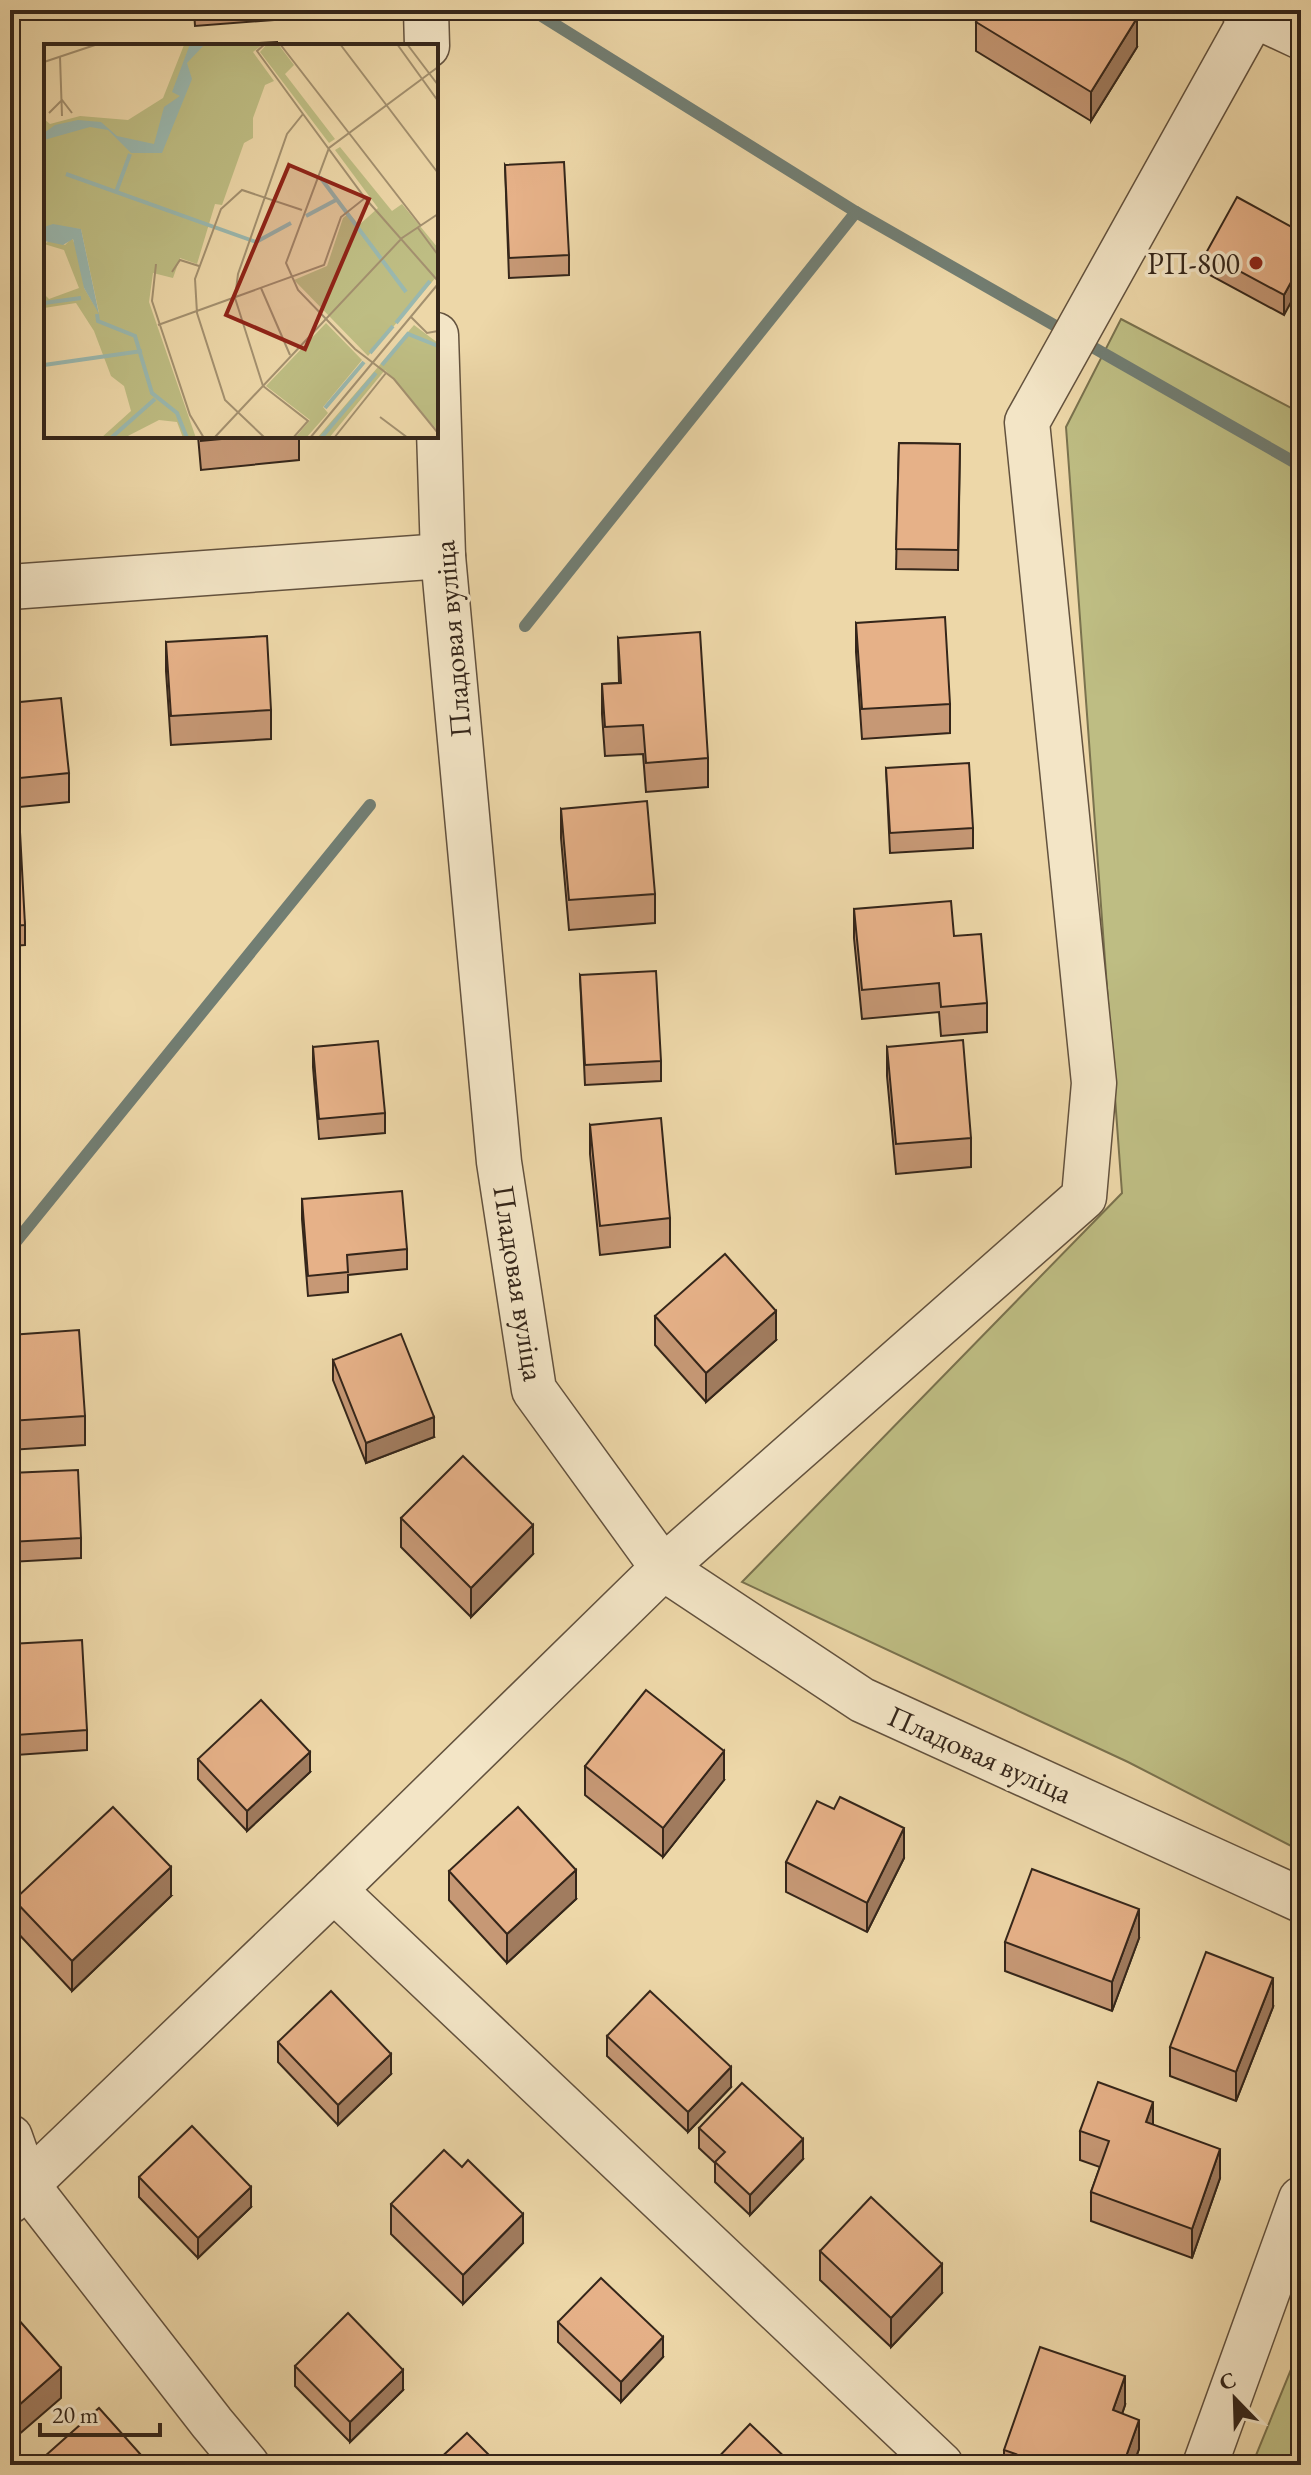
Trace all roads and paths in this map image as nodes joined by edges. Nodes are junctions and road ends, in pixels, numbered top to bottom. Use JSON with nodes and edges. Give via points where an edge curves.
{"nodes":[{"id":1,"x":426,"y":10,"type":"edge"},
{"id":2,"x":1248,"y":13,"type":"edge"},
{"id":3,"x":1301,"y":37,"type":"edge"},
{"id":4,"x":427,"y":44,"type":"edge"},
{"id":5,"x":438,"y":398,"type":"edge"},
{"id":6,"x":443,"y":556,"type":"junction"},
{"id":7,"x":10,"y":587,"type":"edge"},
{"id":8,"x":663,"y":1568,"type":"junction"},
{"id":9,"x":334,"y":1890,"type":"junction"},
{"id":10,"x":1301,"y":1900,"type":"edge"},
{"id":11,"x":10,"y":2137,"type":"edge"},
{"id":12,"x":18,"y":2193,"type":"edge"},
{"id":13,"x":1301,"y":2199,"type":"edge"},
{"id":14,"x":247,"y":2465,"type":"edge"},
{"id":15,"x":941,"y":2465,"type":"edge"},
{"id":16,"x":1205,"y":2465,"type":"edge"}],
"edges":[{"from":1,"to":4,"type":"street"},
{"from":2,"to":3,"type":"street"},
{"from":2,"to":8,"type":"street","via":[[1027,422],[1094,1083],[1084,1197]]},
{"from":5,"to":6,"type":"street","name":"Пладовая вуліца"},
{"from":6,"to":7,"type":"street"},
{"from":6,"to":8,"type":"street","name":"Пладовая вуліца","via":[[499,1162],[534,1390]]},
{"from":8,"to":9,"type":"street"},
{"from":8,"to":10,"type":"street","name":"Пладовая вуліца","via":[[862,1700]]},
{"from":9,"to":12,"type":"street"},
{"from":9,"to":15,"type":"street"},
{"from":11,"to":12,"type":"street"},
{"from":12,"to":14,"type":"street"},
{"from":13,"to":16,"type":"street"}]}
